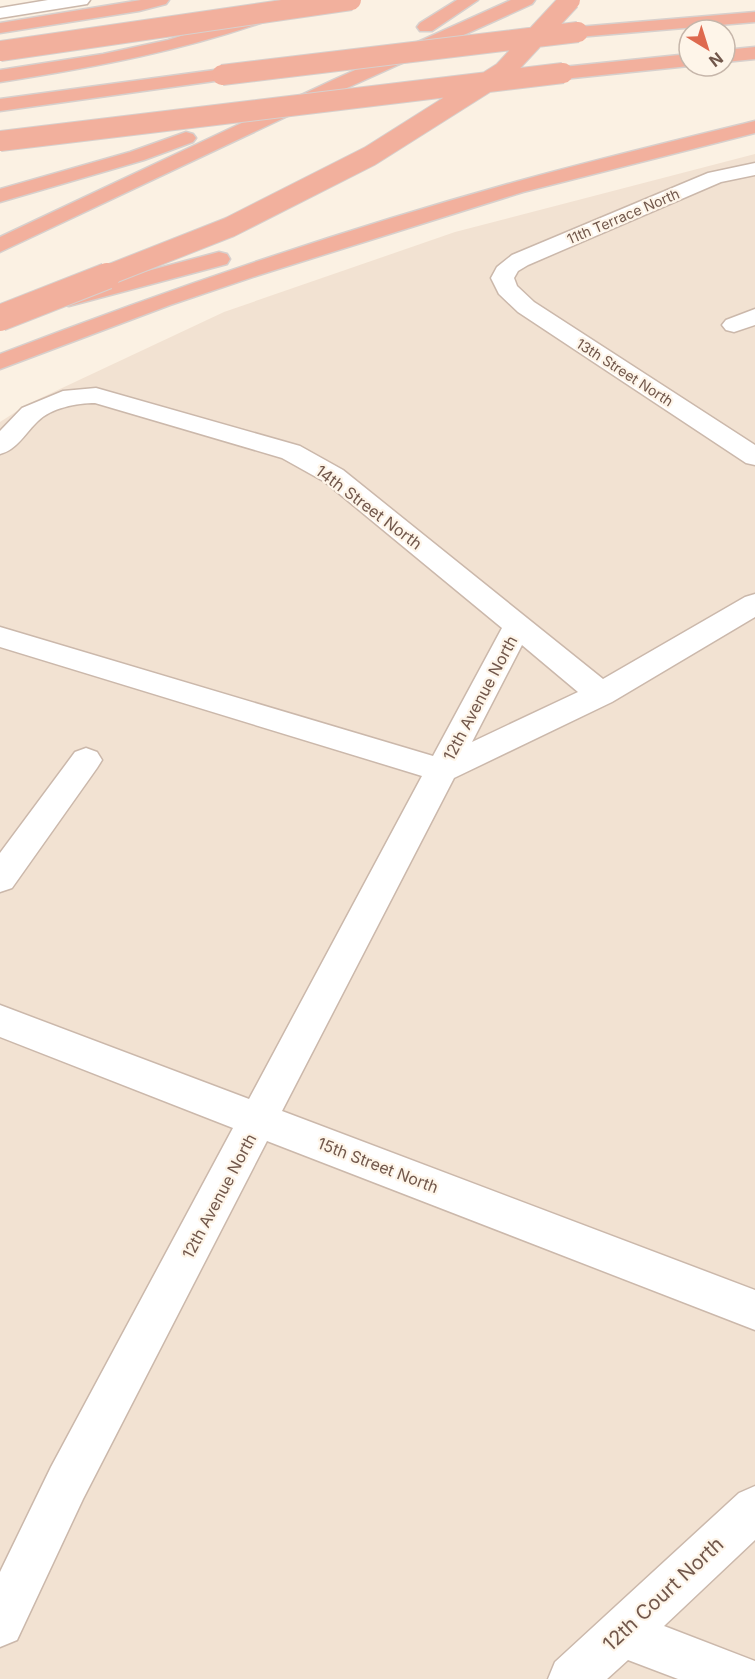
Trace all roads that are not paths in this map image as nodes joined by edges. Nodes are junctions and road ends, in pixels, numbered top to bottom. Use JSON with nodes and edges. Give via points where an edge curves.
{"nodes":[{"id":1,"x":81,"y":0,"type":"edge"},
{"id":2,"x":160,"y":0,"type":"edge"},
{"id":3,"x":303,"y":0,"type":"edge"},
{"id":4,"x":351,"y":0,"type":"edge"},
{"id":5,"x":469,"y":0,"type":"edge"},
{"id":6,"x":526,"y":0,"type":"edge"},
{"id":7,"x":570,"y":0,"type":"edge"},
{"id":8,"x":752,"y":0,"type":"edge"},
{"id":9,"x":0,"y":14,"type":"edge"},
{"id":10,"x":755,"y":17,"type":"edge"},
{"id":11,"x":0,"y":28,"type":"edge"},
{"id":12,"x":578,"y":32,"type":"junction"},
{"id":13,"x":0,"y":51,"type":"edge"},
{"id":14,"x":755,"y":53,"type":"edge"},
{"id":15,"x":737,"y":55,"type":"edge"},
{"id":16,"x":677,"y":61,"type":"edge"},
{"id":17,"x":0,"y":76,"type":"edge"},
{"id":18,"x":340,"y":84,"type":"junction"},
{"id":19,"x":0,"y":105,"type":"edge"},
{"id":20,"x":264,"y":110,"type":"junction"},
{"id":21,"x":755,"y":128,"type":"edge"},
{"id":22,"x":0,"y":141,"type":"edge"},
{"id":23,"x":755,"y":169,"type":"edge"},
{"id":24,"x":516,"y":189,"type":"junction"},
{"id":25,"x":0,"y":195,"type":"edge"},
{"id":26,"x":0,"y":245,"type":"edge"},
{"id":27,"x":502,"y":280,"type":"joint"},
{"id":28,"x":0,"y":317,"type":"edge"},
{"id":29,"x":0,"y":362,"type":"edge"},
{"id":30,"x":755,"y":430,"type":"edge"},
{"id":31,"x":732,"y":442,"type":"junction"},
{"id":32,"x":0,"y":446,"type":"edge"},
{"id":33,"x":755,"y":458,"type":"edge"},
{"id":34,"x":755,"y":603,"type":"edge"},
{"id":35,"x":518,"y":625,"type":"junction"},
{"id":36,"x":0,"y":637,"type":"edge"},
{"id":37,"x":601,"y":694,"type":"junction"},
{"id":38,"x":86,"y":760,"type":"dead end"},
{"id":39,"x":442,"y":770,"type":"junction"},
{"id":40,"x":0,"y":879,"type":"edge"},
{"id":41,"x":0,"y":1021,"type":"edge"},
{"id":42,"x":259,"y":1120,"type":"junction"},
{"id":43,"x":755,"y":1310,"type":"edge"},
{"id":44,"x":755,"y":1509,"type":"edge"},
{"id":45,"x":0,"y":1621,"type":"edge"},
{"id":46,"x":621,"y":1633,"type":"junction"},
{"id":47,"x":572,"y":1679,"type":"edge"},
{"id":48,"x":739,"y":1679,"type":"edge"}],
"edges":[{"from":1,"to":9,"type":"street"},
{"from":2,"to":11,"type":"highway"},
{"from":3,"to":17,"type":"highway","via":[[172,45]]},
{"from":4,"to":13,"type":"highway","bridge":true},
{"from":5,"to":20,"type":"highway","via":[[427,27]]},
{"from":6,"to":18,"type":"highway"},
{"from":7,"to":28,"type":"highway","bridge":true,"via":[[503,72],[370,156],[230,227]]},
{"from":8,"to":12,"type":"highway"},
{"from":10,"to":12,"type":"highway"},
{"from":12,"to":19,"type":"highway","bridge":true},
{"from":14,"to":15,"type":"highway"},
{"from":16,"to":22,"type":"highway","bridge":true},
{"from":18,"to":20,"type":"highway"},
{"from":18,"to":26,"type":"highway"},
{"from":20,"to":25,"type":"highway","via":[[137,156]]},
{"from":21,"to":24,"type":"highway"},
{"from":23,"to":27,"type":"street","name":"11th Terrace North","via":[[715,177],[520,260],[507,268]]},
{"from":24,"to":28,"type":"highway","via":[[414,208]]},
{"from":24,"to":29,"type":"highway","via":[[173,296]]},
{"from":27,"to":31,"type":"street","name":"13th Street North","via":[[506,290],[525,307]]},
{"from":30,"to":31,"type":"street"},
{"from":31,"to":33,"type":"street","name":"13th Street North"},
{"from":32,"to":35,"type":"street","name":"14th Street North","via":[[31,413],[72,396],[96,395],[291,452],[334,477]]},
{"from":34,"to":37,"type":"street","name":"12th Avenue North"},
{"from":35,"to":37,"type":"street","name":"12th Avenue North"},
{"from":35,"to":39,"type":"street","name":"12th Avenue North"},
{"from":36,"to":39,"type":"street"},
{"from":37,"to":39,"type":"street","name":"12th Avenue North"},
{"from":38,"to":40,"type":"street"},
{"from":39,"to":42,"type":"street","name":"12th Avenue North"},
{"from":41,"to":42,"type":"street","name":"15th Street North"},
{"from":42,"to":43,"type":"street","name":"15th Street North"},
{"from":42,"to":45,"type":"street","name":"12th Avenue North","via":[[67,1483]]},
{"from":44,"to":46,"type":"street","name":"12th Court North"},
{"from":46,"to":47,"type":"street","name":"12th Court North"},
{"from":46,"to":48,"type":"street"}]}
